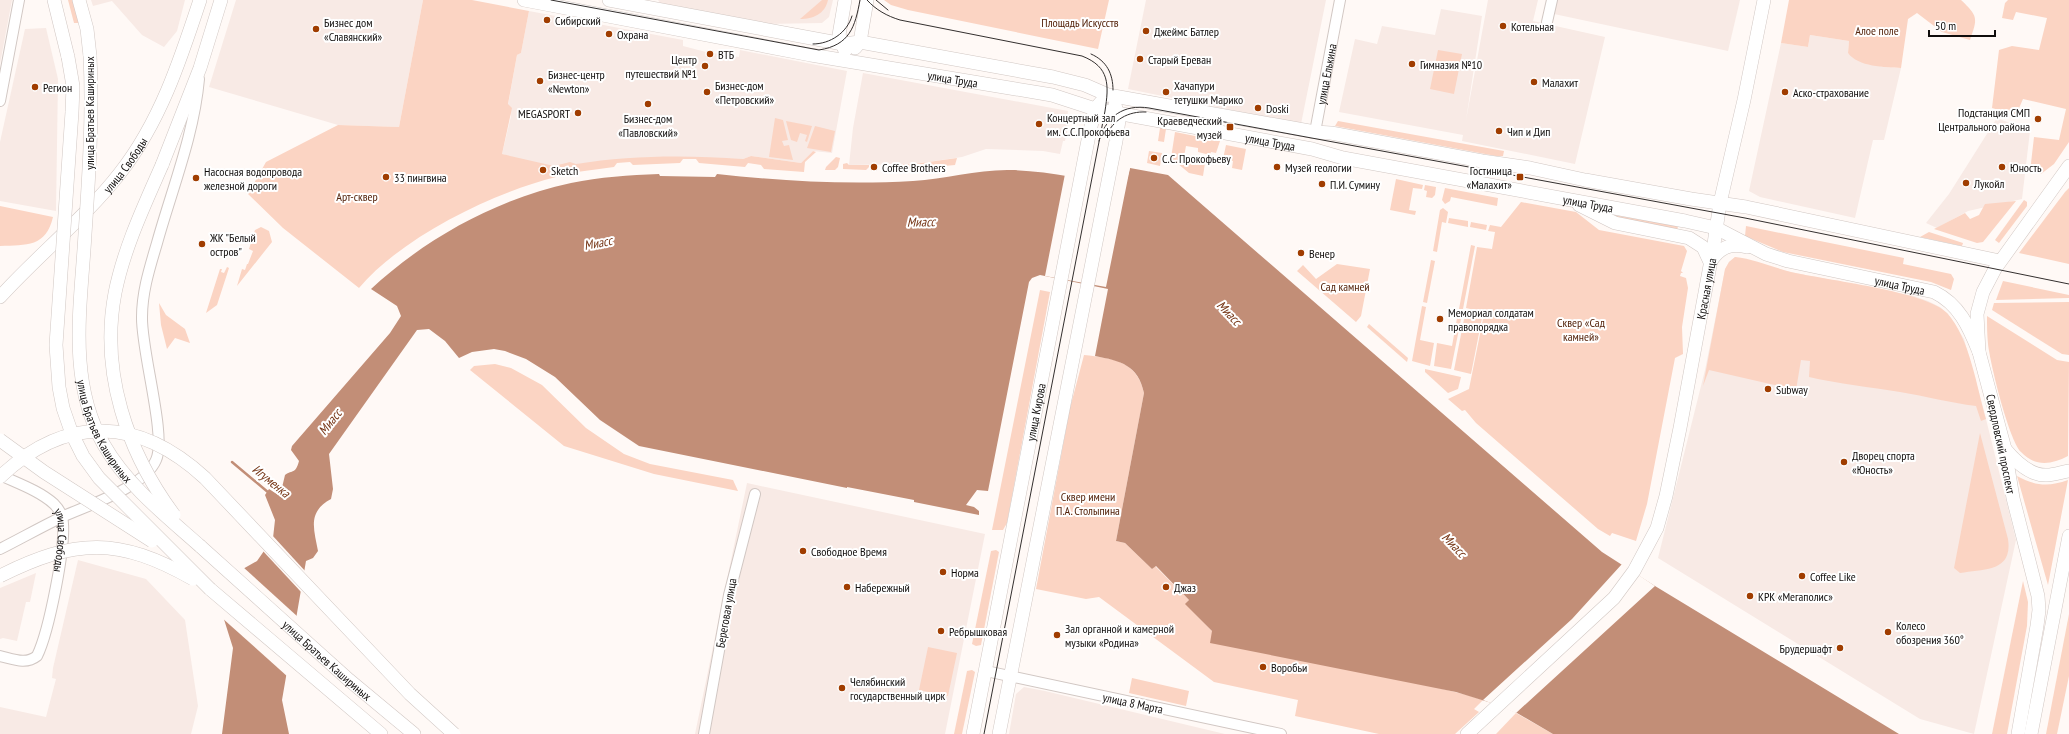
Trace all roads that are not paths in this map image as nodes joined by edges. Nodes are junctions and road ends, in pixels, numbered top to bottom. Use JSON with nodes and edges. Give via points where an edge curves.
{"nodes":[{"id":1,"x":19,"y":0,"type":"edge"},
{"id":2,"x":54,"y":0,"type":"edge"},
{"id":3,"x":79,"y":0,"type":"edge"},
{"id":4,"x":200,"y":0,"type":"edge"},
{"id":5,"x":221,"y":0,"type":"edge"},
{"id":6,"x":524,"y":0,"type":"edge"},
{"id":7,"x":609,"y":0,"type":"edge"},
{"id":8,"x":845,"y":0,"type":"edge"},
{"id":9,"x":867,"y":0,"type":"edge"},
{"id":10,"x":1340,"y":0,"type":"edge"},
{"id":11,"x":1552,"y":0,"type":"edge"},
{"id":12,"x":1764,"y":0,"type":"edge"},
{"id":13,"x":643,"y":3,"type":"edge"},
{"id":14,"x":639,"y":22,"type":"junction"},
{"id":15,"x":1547,"y":22,"type":"dead end"},
{"id":16,"x":860,"y":42,"type":"junction"},
{"id":17,"x":843,"y":44,"type":"junction"},
{"id":18,"x":848,"y":60,"type":"junction"},
{"id":19,"x":200,"y":68,"type":"junction"},
{"id":20,"x":1110,"y":95,"type":"junction"},
{"id":21,"x":0,"y":101,"type":"edge"},
{"id":22,"x":1095,"y":109,"type":"junction"},
{"id":23,"x":1116,"y":113,"type":"junction"},
{"id":24,"x":1315,"y":132,"type":"junction"},
{"id":25,"x":1312,"y":149,"type":"junction"},
{"id":26,"x":2067,"y":172,"type":"edge"},
{"id":27,"x":1570,"y":200,"type":"junction"},
{"id":28,"x":1720,"y":203,"type":"junction"},
{"id":29,"x":1716,"y":228,"type":"junction"},
{"id":30,"x":1766,"y":254,"type":"junction"},
{"id":31,"x":2000,"y":261,"type":"junction"},
{"id":32,"x":1710,"y":262,"type":"junction"},
{"id":33,"x":0,"y":297,"type":"edge"},
{"id":34,"x":1979,"y":352,"type":"junction"},
{"id":35,"x":0,"y":440,"type":"edge"},
{"id":36,"x":2005,"y":449,"type":"junction"},
{"id":37,"x":2069,"y":471,"type":"edge"},
{"id":38,"x":0,"y":476,"type":"edge"},
{"id":39,"x":755,"y":494,"type":"dead end"},
{"id":40,"x":62,"y":517,"type":"junction"},
{"id":41,"x":2069,"y":536,"type":"edge"},
{"id":42,"x":200,"y":546,"type":"junction"},
{"id":43,"x":0,"y":550,"type":"edge"},
{"id":44,"x":178,"y":558,"type":"junction"},
{"id":45,"x":0,"y":576,"type":"edge"},
{"id":46,"x":210,"y":589,"type":"junction"},
{"id":47,"x":0,"y":656,"type":"edge"},
{"id":48,"x":986,"y":671,"type":"junction"},
{"id":49,"x":1010,"y":676,"type":"junction"},
{"id":50,"x":381,"y":734,"type":"edge"},
{"id":51,"x":414,"y":734,"type":"edge"},
{"id":52,"x":454,"y":734,"type":"edge"},
{"id":53,"x":704,"y":734,"type":"edge"},
{"id":54,"x":973,"y":734,"type":"edge"},
{"id":55,"x":999,"y":734,"type":"edge"},
{"id":56,"x":1281,"y":734,"type":"edge"},
{"id":57,"x":1467,"y":734,"type":"edge"},
{"id":58,"x":2018,"y":734,"type":"edge"},
{"id":59,"x":2031,"y":734,"type":"edge"}],
"edges":[{"from":1,"to":21,"type":"street"},
{"from":2,"to":44,"type":"main road","name":"улица Братьев Кашириных","bridge":true,"via":[[68,57],[72,86],[72,134],[56,345],[63,408],[72,434],[95,473]]},
{"from":3,"to":42,"type":"main road","name":"улица Братьев Кашириных","bridge":true,"via":[[90,56],[90,151],[78,345],[82,385],[94,424],[118,466],[141,492]]},
{"from":4,"to":33,"type":"main road","name":"улица Свободы","via":[[178,66],[159,110],[131,158],[100,196]]},
{"from":5,"to":19,"type":"main road"},
{"from":6,"to":14,"type":"main road","name":"улица Труда"},
{"from":7,"to":13,"type":"main road","name":"улица Труда"},
{"from":8,"to":17,"type":"main road","via":[[839,35]]},
{"from":9,"to":16,"type":"main road"},
{"from":10,"to":24,"type":"street","name":"улица Елькина"},
{"from":11,"to":15,"type":"street"},
{"from":12,"to":28,"type":"main road","name":"Красная улица"},
{"from":13,"to":14,"type":"street"},
{"from":13,"to":17,"type":"main road","name":"улица Труда"},
{"from":14,"to":18,"type":"main road","name":"улица Труда"},
{"from":16,"to":17,"type":"main road","name":"улица Труда"},
{"from":16,"to":18,"type":"main road"},
{"from":16,"to":20,"type":"main road","name":"улица Труда","via":[[1053,77],[1085,85]]},
{"from":17,"to":18,"type":"main road"},
{"from":18,"to":22,"type":"main road","name":"улица Труда","via":[[1052,95]]},
{"from":19,"to":40,"type":"street","via":[[191,124],[153,254],[142,306],[144,349],[157,426],[156,460],[142,477],[125,489]]},
{"from":19,"to":42,"type":"main road","bridge":true,"via":[[130,240],[120,270],[112,321],[112,361],[119,404],[135,449],[164,501]]},
{"from":20,"to":22,"type":"main road"},
{"from":20,"to":23,"type":"main road"},
{"from":20,"to":24,"type":"main road","name":"улица Труда"},
{"from":22,"to":23,"type":"main road","name":"улица Труда"},
{"from":22,"to":48,"type":"main road","name":"улица Кирова"},
{"from":23,"to":25,"type":"main road","name":"улица Труда"},
{"from":23,"to":49,"type":"main road","via":[[1119,120],[1111,164]]},
{"from":24,"to":25,"type":"main road","name":"улица Елькина"},
{"from":24,"to":28,"type":"main road","name":"улица Труда"},
{"from":25,"to":27,"type":"main road","name":"улица Труда","via":[[1328,155]]},
{"from":26,"to":31,"type":"main road","name":"Свердловский проспект"},
{"from":27,"to":29,"type":"main road","name":"улица Труда"},
{"from":27,"to":32,"type":"main road","via":[[1615,223],[1689,238],[1703,247]]},
{"from":28,"to":29,"type":"main road","name":"Красная улица"},
{"from":28,"to":31,"type":"main road","name":"улица Труда"},
{"from":29,"to":30,"type":"main road","name":"улица Труда"},
{"from":29,"to":32,"type":"main road","name":"Красная улица"},
{"from":30,"to":32,"type":"main road","via":[[1745,247],[1730,246],[1720,250]]},
{"from":30,"to":34,"type":"main road","name":"улица Труда","via":[[1795,263],[1934,292],[1950,302],[1958,311]]},
{"from":31,"to":34,"type":"main road","name":"Свердловский проспект","via":[[1980,300],[1977,325]]},
{"from":32,"to":57,"type":"main road","name":"Красная улица","via":[[1663,509],[1653,538],[1634,572],[1619,592]]},
{"from":34,"to":36,"type":"main road","name":"Свердловский проспект"},
{"from":35,"to":44,"type":"main road","bridge":true,"via":[[32,465]]},
{"from":36,"to":37,"type":"main road","via":[[2022,465],[2038,474]]},
{"from":36,"to":58,"type":"main road","name":"Свердловский проспект","via":[[2013,498],[2038,596],[2039,610]]},
{"from":38,"to":40,"type":"street","name":"улица Свободы","via":[[38,493],[54,504]]},
{"from":38,"to":52,"type":"main road","bridge":true,"via":[[41,446],[61,437],[81,433],[123,433],[167,448],[205,478],[410,694]]},
{"from":39,"to":53,"type":"street","name":"Береговая улица","via":[[730,590]]},
{"from":40,"to":43,"type":"street"},
{"from":40,"to":47,"type":"street","name":"улица Свободы","via":[[60,563],[40,651],[33,659],[22,661]]},
{"from":41,"to":59,"type":"main road"},
{"from":42,"to":51,"type":"main road","name":"улица Братьев Кашириных","via":[[349,680]]},
{"from":44,"to":46,"type":"main road","name":"улица Братьев Кашириных","bridge":true},
{"from":45,"to":46,"type":"main road","bridge":true,"via":[[51,554],[86,548],[111,548],[152,558]]},
{"from":46,"to":50,"type":"main road","name":"улица Братьев Кашириных"},
{"from":48,"to":49,"type":"street","name":"улица 8 Марта"},
{"from":48,"to":54,"type":"main road","name":"улица Кирова"},
{"from":49,"to":55,"type":"main road"},
{"from":49,"to":56,"type":"street","name":"улица 8 Марта"}]}
